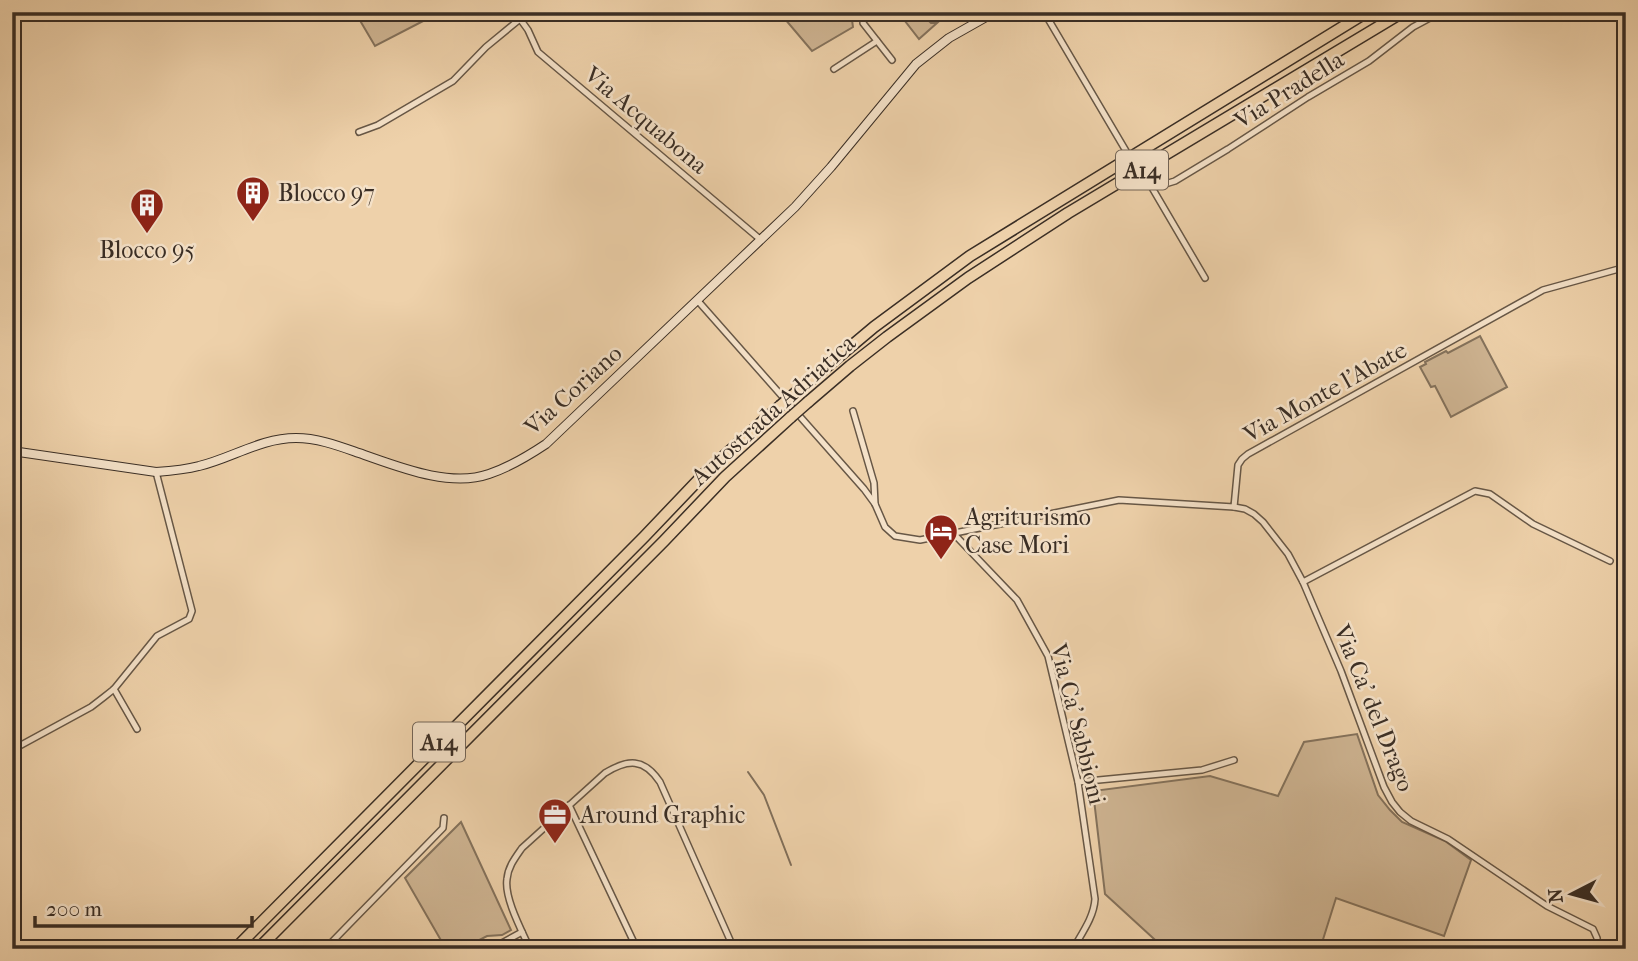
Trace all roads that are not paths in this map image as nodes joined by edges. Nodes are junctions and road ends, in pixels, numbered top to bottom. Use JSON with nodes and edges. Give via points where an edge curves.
{"nodes":[{"id":1,"x":515,"y":12,"type":"edge"},
{"id":2,"x":865,"y":12,"type":"edge"},
{"id":3,"x":995,"y":12,"type":"edge"},
{"id":4,"x":1044,"y":12,"type":"edge"},
{"id":5,"x":1367,"y":12,"type":"edge"},
{"id":6,"x":1403,"y":12,"type":"edge"},
{"id":7,"x":1441,"y":12,"type":"edge"},
{"id":8,"x":520,"y":19,"type":"junction"},
{"id":9,"x":877,"y":41,"type":"junction"},
{"id":10,"x":892,"y":60,"type":"dead end"},
{"id":11,"x":834,"y":69,"type":"dead end"},
{"id":12,"x":359,"y":132,"type":"dead end"},
{"id":13,"x":1126,"y":151,"type":"dead end"},
{"id":14,"x":1143,"y":176,"type":"dead end"},
{"id":15,"x":1151,"y":186,"type":"junction"},
{"id":16,"x":761,"y":240,"type":"junction"},
{"id":17,"x":1626,"y":267,"type":"edge"},
{"id":18,"x":1205,"y":278,"type":"dead end"},
{"id":19,"x":698,"y":301,"type":"junction"},
{"id":20,"x":853,"y":411,"type":"dead end"},
{"id":21,"x":12,"y":451,"type":"edge"},
{"id":22,"x":156,"y":472,"type":"junction"},
{"id":23,"x":875,"y":504,"type":"junction"},
{"id":24,"x":1234,"y":507,"type":"junction"},
{"id":25,"x":953,"y":533,"type":"junction"},
{"id":26,"x":1610,"y":561,"type":"dead end"},
{"id":27,"x":1303,"y":582,"type":"junction"},
{"id":28,"x":114,"y":688,"type":"junction"},
{"id":29,"x":137,"y":729,"type":"dead end"},
{"id":30,"x":12,"y":750,"type":"edge"},
{"id":31,"x":1234,"y":760,"type":"dead end"},
{"id":32,"x":1078,"y":782,"type":"junction"},
{"id":33,"x":569,"y":805,"type":"junction"},
{"id":34,"x":444,"y":818,"type":"dead end"},
{"id":35,"x":522,"y":932,"type":"junction"},
{"id":36,"x":235,"y":949,"type":"edge"},
{"id":37,"x":258,"y":949,"type":"edge"},
{"id":38,"x":325,"y":949,"type":"edge"},
{"id":39,"x":491,"y":949,"type":"edge"},
{"id":40,"x":530,"y":949,"type":"edge"},
{"id":41,"x":637,"y":949,"type":"edge"},
{"id":42,"x":734,"y":949,"type":"edge"},
{"id":43,"x":1073,"y":949,"type":"edge"},
{"id":44,"x":1598,"y":949,"type":"edge"}],
"edges":[{"from":1,"to":8,"type":"street","name":"Via Acquabona"},
{"from":2,"to":9,"type":"street","via":[[863,23]]},
{"from":3,"to":16,"type":"main road","name":"Via Coriano","via":[[949,38],[916,64],[831,167]]},
{"from":4,"to":13,"type":"street"},
{"from":5,"to":36,"type":"highway","name":"Autostrada Adriatica","number":"A14","bridge":true,"via":[[970,256],[874,327],[705,473]]},
{"from":6,"to":37,"type":"highway","name":"Autostrada Adriatica","number":"A14","bridge":true,"via":[[1068,213],[978,271],[850,366],[725,477]]},
{"from":7,"to":15,"type":"street","name":"Via Pradella","via":[[1175,181]]},
{"from":8,"to":12,"type":"street","via":[[453,80]]},
{"from":8,"to":16,"type":"street","name":"Via Acquabona","via":[[538,52]]},
{"from":9,"to":10,"type":"street"},
{"from":9,"to":11,"type":"street"},
{"from":14,"to":15,"type":"street"},
{"from":15,"to":18,"type":"street"},
{"from":16,"to":19,"type":"main road","name":"Via Coriano"},
{"from":17,"to":24,"type":"street","name":"Via Monte l'Abate","via":[[1543,289],[1248,454],[1238,465]]},
{"from":19,"to":22,"type":"main road","name":"Via Coriano","via":[[546,444],[487,475],[439,477],[327,442],[298,438],[268,441],[200,466]]},
{"from":19,"to":23,"type":"street"},
{"from":20,"to":23,"type":"street","via":[[874,483]]},
{"from":21,"to":22,"type":"main road","name":"Via Coriano"},
{"from":22,"to":28,"type":"street","via":[[192,611],[189,619],[157,636]]},
{"from":23,"to":25,"type":"street","via":[[885,527],[895,536],[920,540]]},
{"from":24,"to":25,"type":"street","via":[[1119,500]]},
{"from":24,"to":27,"type":"street","name":"Via Ca' del Drago","via":[[1263,522]]},
{"from":25,"to":32,"type":"street","name":"Via Ca' Sabbioni","via":[[1017,600],[1033,626],[1048,656]]},
{"from":26,"to":27,"type":"street","via":[[1533,524],[1490,494],[1475,491]]},
{"from":27,"to":44,"type":"street","name":"Via Ca' del Drago","via":[[1392,802],[1411,821],[1448,839],[1547,906],[1593,929]]},
{"from":28,"to":29,"type":"street"},
{"from":28,"to":30,"type":"street","via":[[90,707]]},
{"from":31,"to":32,"type":"street","via":[[1202,770]]},
{"from":32,"to":43,"type":"street","name":"Via Ca' Sabbioni","via":[[1095,898]]},
{"from":33,"to":35,"type":"street","via":[[522,848],[508,873],[509,898]]},
{"from":33,"to":41,"type":"street"},
{"from":33,"to":42,"type":"street","via":[[617,765],[642,764],[652,771]]},
{"from":34,"to":38,"type":"street","via":[[443,828]]},
{"from":35,"to":39,"type":"street"},
{"from":35,"to":40,"type":"street"}]}
